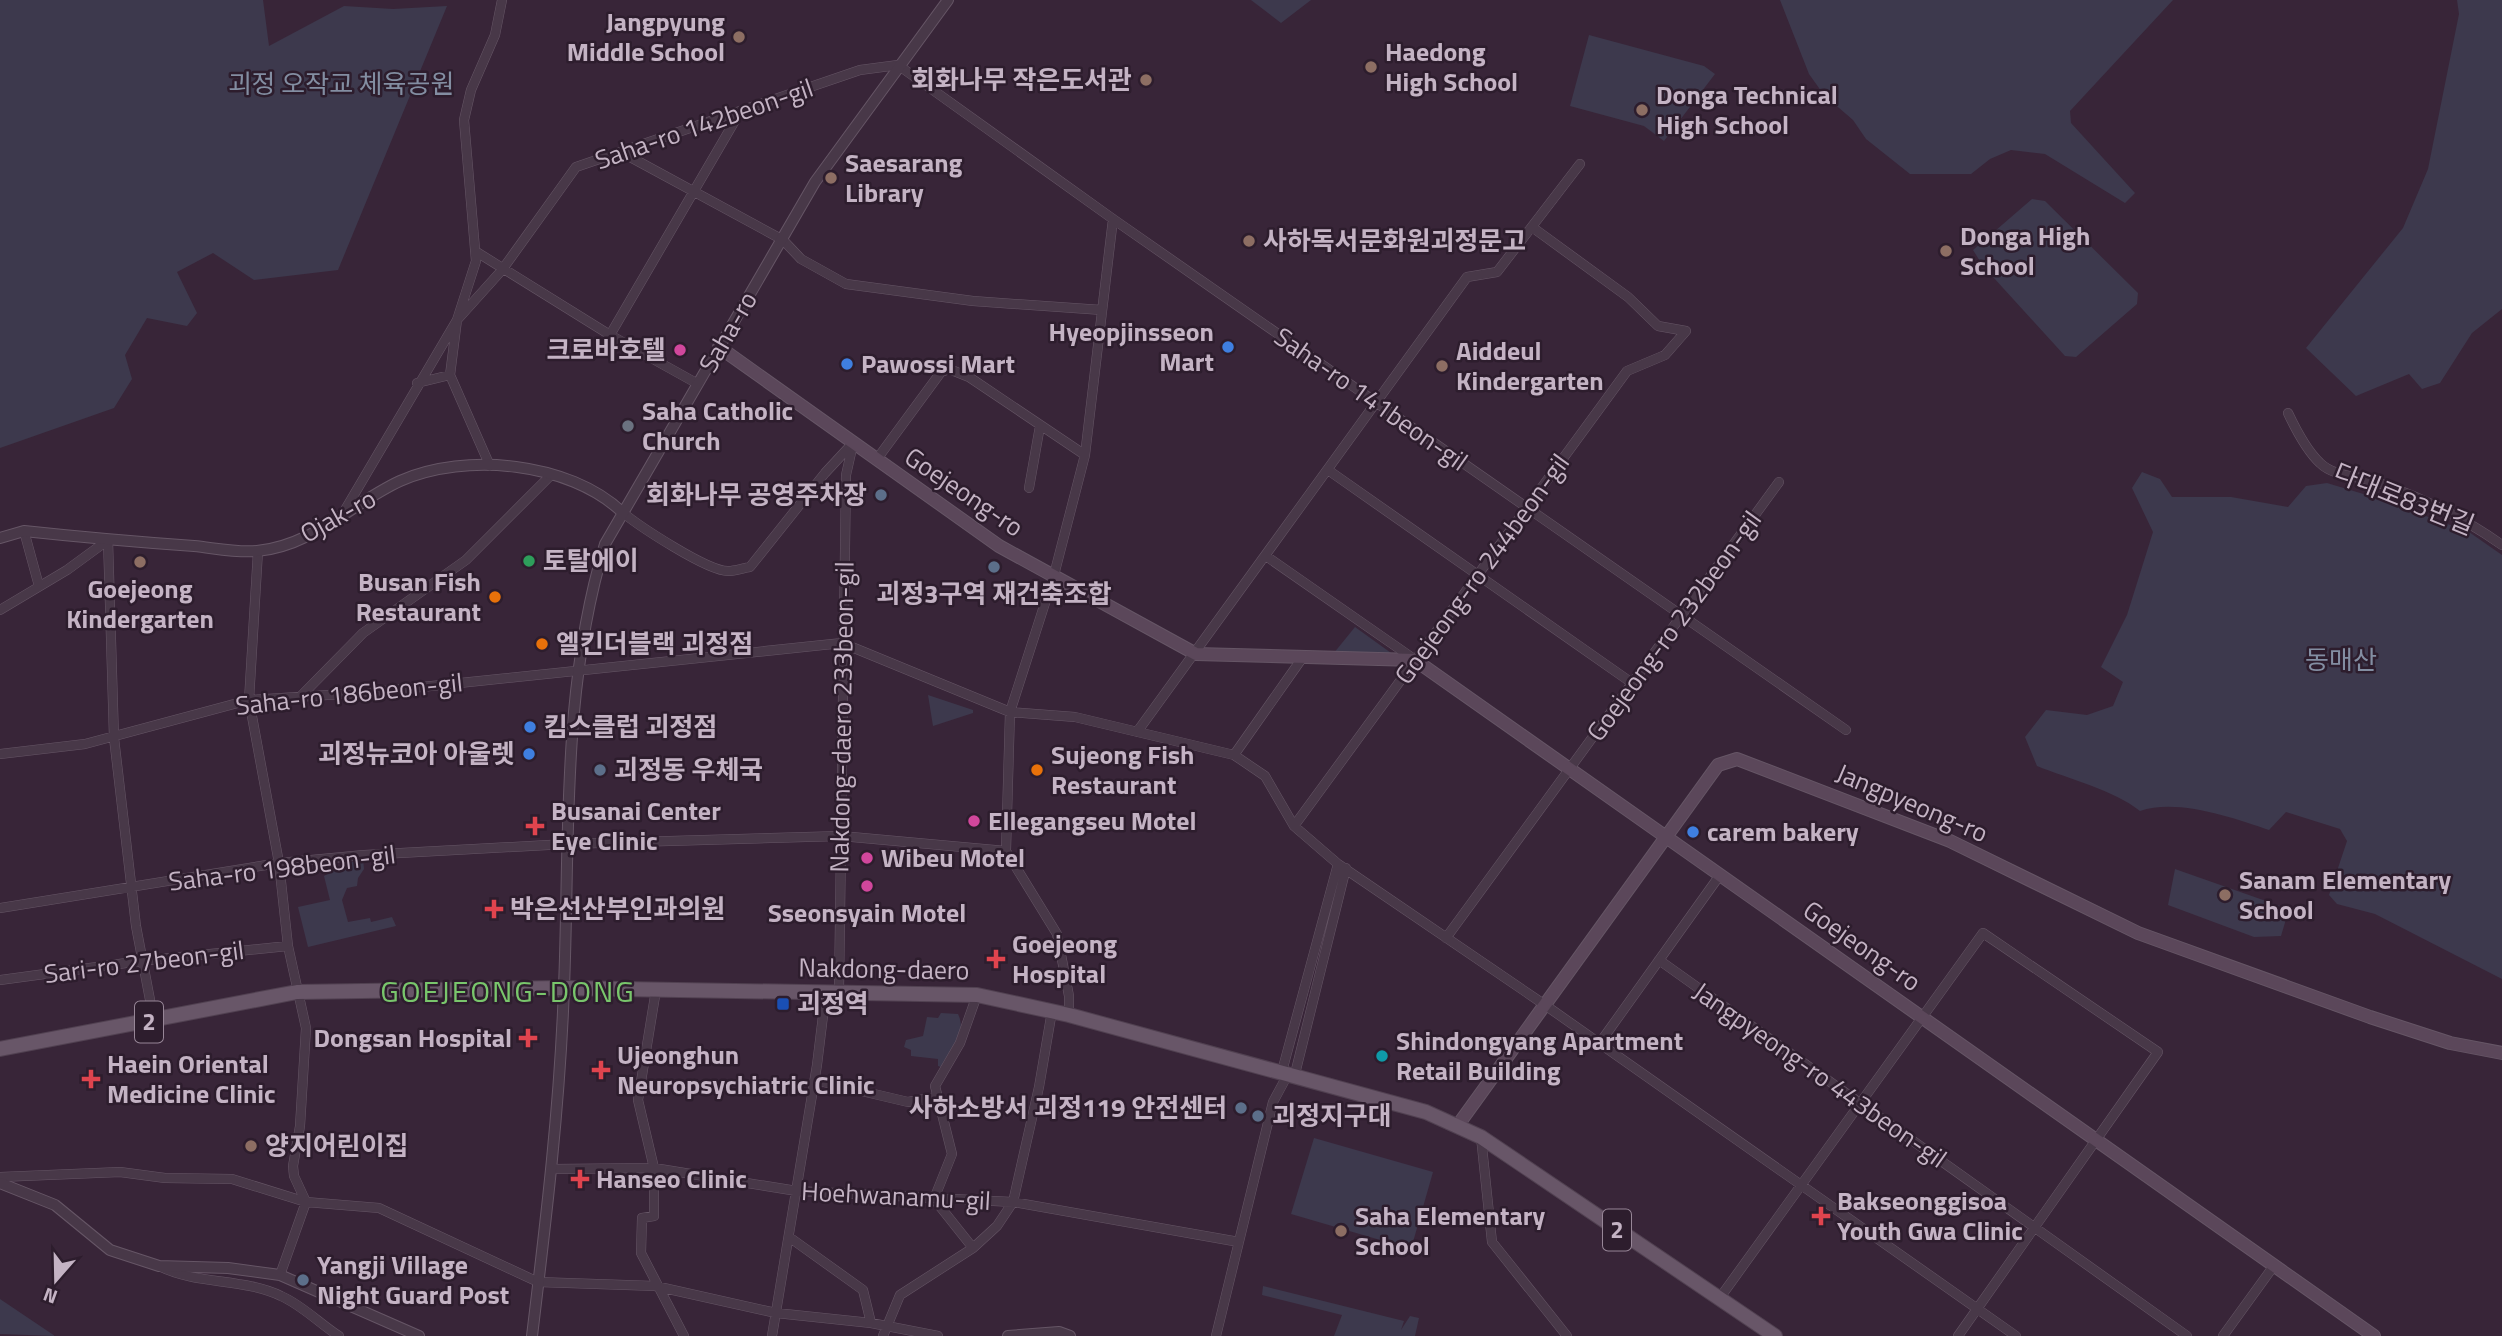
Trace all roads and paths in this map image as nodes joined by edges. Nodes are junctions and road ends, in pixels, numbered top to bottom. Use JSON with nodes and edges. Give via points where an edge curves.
{"nodes":[{"id":1,"x":502,"y":0,"type":"edge"},
{"id":2,"x":948,"y":0,"type":"edge"},
{"id":3,"x":898,"y":65,"type":"junction"},
{"id":4,"x":740,"y":112,"type":"junction"},
{"id":5,"x":621,"y":152,"type":"junction"},
{"id":6,"x":1580,"y":164,"type":"dead end"},
{"id":7,"x":695,"y":194,"type":"junction"},
{"id":8,"x":1113,"y":219,"type":"junction"},
{"id":9,"x":1532,"y":228,"type":"junction"},
{"id":10,"x":783,"y":240,"type":"junction"},
{"id":11,"x":475,"y":251,"type":"junction"},
{"id":12,"x":502,"y":270,"type":"junction"},
{"id":13,"x":1102,"y":310,"type":"junction"},
{"id":14,"x":457,"y":320,"type":"junction"},
{"id":15,"x":610,"y":335,"type":"junction"},
{"id":16,"x":719,"y":348,"type":"junction"},
{"id":17,"x":450,"y":375,"type":"junction"},
{"id":18,"x":417,"y":383,"type":"junction"},
{"id":19,"x":698,"y":384,"type":"junction"},
{"id":20,"x":1377,"y":402,"type":"junction"},
{"id":21,"x":2288,"y":413,"type":"dead end"},
{"id":22,"x":1040,"y":426,"type":"junction"},
{"id":23,"x":853,"y":444,"type":"junction"},
{"id":24,"x":1085,"y":455,"type":"junction"},
{"id":25,"x":877,"y":459,"type":"junction"},
{"id":26,"x":490,"y":466,"type":"junction"},
{"id":27,"x":1328,"y":470,"type":"junction"},
{"id":28,"x":551,"y":475,"type":"junction"},
{"id":29,"x":1779,"y":482,"type":"dead end"},
{"id":30,"x":1030,"y":488,"type":"dead end"},
{"id":31,"x":1527,"y":507,"type":"junction"},
{"id":32,"x":622,"y":512,"type":"junction"},
{"id":33,"x":342,"y":516,"type":"junction"},
{"id":34,"x":24,"y":531,"type":"junction"},
{"id":35,"x":0,"y":538,"type":"edge"},
{"id":36,"x":108,"y":540,"type":"junction"},
{"id":37,"x":2502,"y":545,"type":"edge"},
{"id":38,"x":258,"y":551,"type":"junction"},
{"id":39,"x":1266,"y":556,"type":"junction"},
{"id":40,"x":1054,"y":575,"type":"junction"},
{"id":41,"x":1478,"y":575,"type":"junction"},
{"id":42,"x":39,"y":586,"type":"junction"},
{"id":43,"x":0,"y":610,"type":"edge"},
{"id":44,"x":1681,"y":616,"type":"junction"},
{"id":45,"x":842,"y":643,"type":"junction"},
{"id":46,"x":1196,"y":654,"type":"junction"},
{"id":47,"x":1303,"y":657,"type":"junction"},
{"id":48,"x":1415,"y":660,"type":"junction"},
{"id":49,"x":577,"y":669,"type":"junction"},
{"id":50,"x":1632,"y":683,"type":"junction"},
{"id":51,"x":301,"y":696,"type":"junction"},
{"id":52,"x":249,"y":701,"type":"junction"},
{"id":53,"x":1010,"y":712,"type":"junction"},
{"id":54,"x":1846,"y":730,"type":"dead end"},
{"id":55,"x":1137,"y":732,"type":"junction"},
{"id":56,"x":114,"y":738,"type":"junction"},
{"id":57,"x":0,"y":754,"type":"edge"},
{"id":58,"x":1234,"y":755,"type":"junction"},
{"id":59,"x":1570,"y":769,"type":"junction"},
{"id":60,"x":1294,"y":827,"type":"junction"},
{"id":61,"x":1667,"y":835,"type":"junction"},
{"id":62,"x":841,"y":836,"type":"junction"},
{"id":63,"x":566,"y":844,"type":"junction"},
{"id":64,"x":1006,"y":851,"type":"junction"},
{"id":65,"x":279,"y":863,"type":"junction"},
{"id":66,"x":1342,"y":866,"type":"junction"},
{"id":67,"x":1720,"y":875,"type":"junction"},
{"id":68,"x":133,"y":888,"type":"junction"},
{"id":69,"x":0,"y":908,"type":"edge"},
{"id":70,"x":1446,"y":938,"type":"junction"},
{"id":71,"x":289,"y":946,"type":"junction"},
{"id":72,"x":1659,"y":960,"type":"junction"},
{"id":73,"x":141,"y":961,"type":"junction"},
{"id":74,"x":0,"y":980,"type":"edge"},
{"id":75,"x":564,"y":988,"type":"junction"},
{"id":76,"x":656,"y":990,"type":"junction"},
{"id":77,"x":832,"y":991,"type":"junction"},
{"id":78,"x":297,"y":992,"type":"junction"},
{"id":79,"x":977,"y":995,"type":"junction"},
{"id":80,"x":1545,"y":1005,"type":"junction"},
{"id":81,"x":1052,"y":1011,"type":"junction"},
{"id":82,"x":1069,"y":1015,"type":"junction"},
{"id":83,"x":1923,"y":1017,"type":"junction"},
{"id":84,"x":154,"y":1021,"type":"junction"},
{"id":85,"x":1599,"y":1044,"type":"junction"},
{"id":86,"x":0,"y":1049,"type":"edge"},
{"id":87,"x":2502,"y":1053,"type":"edge"},
{"id":88,"x":1287,"y":1076,"type":"junction"},
{"id":89,"x":815,"y":1080,"type":"junction"},
{"id":90,"x":936,"y":1097,"type":"junction"},
{"id":91,"x":1860,"y":1103,"type":"junction"},
{"id":92,"x":1458,"y":1125,"type":"junction"},
{"id":93,"x":1481,"y":1137,"type":"junction"},
{"id":94,"x":2096,"y":1140,"type":"junction"},
{"id":95,"x":654,"y":1168,"type":"junction"},
{"id":96,"x":552,"y":1169,"type":"junction"},
{"id":97,"x":0,"y":1177,"type":"edge"},
{"id":98,"x":0,"y":1183,"type":"edge"},
{"id":99,"x":1801,"y":1186,"type":"junction"},
{"id":100,"x":797,"y":1191,"type":"junction"},
{"id":101,"x":934,"y":1199,"type":"junction"},
{"id":102,"x":306,"y":1202,"type":"junction"},
{"id":103,"x":1013,"y":1202,"type":"junction"},
{"id":104,"x":2034,"y":1227,"type":"junction"},
{"id":105,"x":789,"y":1237,"type":"junction"},
{"id":106,"x":1239,"y":1242,"type":"junction"},
{"id":107,"x":973,"y":1248,"type":"junction"},
{"id":108,"x":159,"y":1266,"type":"junction"},
{"id":109,"x":2273,"y":1267,"type":"junction"},
{"id":110,"x":280,"y":1275,"type":"junction"},
{"id":111,"x":538,"y":1282,"type":"junction"},
{"id":112,"x":655,"y":1286,"type":"junction"},
{"id":113,"x":1719,"y":1299,"type":"junction"},
{"id":114,"x":1977,"y":1308,"type":"junction"},
{"id":115,"x":776,"y":1312,"type":"junction"},
{"id":116,"x":871,"y":1323,"type":"junction"},
{"id":117,"x":884,"y":1332,"type":"edge"},
{"id":118,"x":1772,"y":1335,"type":"edge"},
{"id":119,"x":339,"y":1336,"type":"edge"},
{"id":120,"x":419,"y":1336,"type":"edge"},
{"id":121,"x":532,"y":1336,"type":"edge"},
{"id":122,"x":684,"y":1336,"type":"edge"},
{"id":123,"x":772,"y":1336,"type":"edge"},
{"id":124,"x":938,"y":1336,"type":"edge"},
{"id":125,"x":1007,"y":1336,"type":"edge"},
{"id":126,"x":1070,"y":1336,"type":"edge"},
{"id":127,"x":1216,"y":1336,"type":"edge"},
{"id":128,"x":1567,"y":1336,"type":"edge"},
{"id":129,"x":1958,"y":1336,"type":"edge"},
{"id":130,"x":2016,"y":1336,"type":"edge"},
{"id":131,"x":2188,"y":1336,"type":"edge"},
{"id":132,"x":2223,"y":1336,"type":"edge"},
{"id":133,"x":2374,"y":1336,"type":"edge"}],
"edges":[{"from":1,"to":11,"type":"street","via":[[495,35],[471,90],[464,120]]},
{"from":2,"to":3,"type":"street","name":"Saha-ro"},
{"from":3,"to":4,"type":"street","name":"Saha-ro 142beon-gil","via":[[860,70]]},
{"from":3,"to":8,"type":"street","name":"Saha-ro 141beon-gil"},
{"from":3,"to":10,"type":"street","name":"Saha-ro","via":[[815,182]]},
{"from":4,"to":5,"type":"street","name":"Saha-ro 142beon-gil"},
{"from":4,"to":7,"type":"street"},
{"from":5,"to":7,"type":"street"},
{"from":5,"to":12,"type":"street","name":"Saha-ro 142beon-gil","via":[[576,167]]},
{"from":6,"to":9,"type":"street"},
{"from":7,"to":10,"type":"street"},
{"from":7,"to":15,"type":"street"},
{"from":8,"to":13,"type":"street"},
{"from":8,"to":20,"type":"street","name":"Saha-ro 141beon-gil"},
{"from":9,"to":20,"type":"street","via":[[1497,272],[1467,277]]},
{"from":9,"to":31,"type":"street","name":"Goejeong-ro 244beon-gil","via":[[1628,297],[1658,326],[1686,331],[1665,355],[1627,371]]},
{"from":10,"to":13,"type":"street","via":[[802,258],[846,284],[973,301]]},
{"from":10,"to":16,"type":"street","name":"Saha-ro"},
{"from":11,"to":12,"type":"street"},
{"from":11,"to":14,"type":"street"},
{"from":12,"to":14,"type":"street","name":"Saha-ro 142beon-gil"},
{"from":12,"to":15,"type":"street"},
{"from":13,"to":24,"type":"street"},
{"from":14,"to":17,"type":"street"},
{"from":14,"to":18,"type":"street"},
{"from":15,"to":19,"type":"street"},
{"from":16,"to":19,"type":"street","name":"Saha-ro"},
{"from":16,"to":23,"type":"main road","name":"Goejeong-ro"},
{"from":17,"to":18,"type":"street"},
{"from":17,"to":26,"type":"street"},
{"from":18,"to":33,"type":"street"},
{"from":19,"to":32,"type":"street","name":"Saha-ro"},
{"from":20,"to":27,"type":"street"},
{"from":20,"to":31,"type":"street","name":"Saha-ro 141beon-gil"},
{"from":21,"to":37,"type":"street","name":"다대로83번길","via":[[2321,465],[2443,509]]},
{"from":22,"to":24,"type":"street"},
{"from":22,"to":25,"type":"street","via":[[969,377],[948,369],[941,372]]},
{"from":22,"to":30,"type":"street"},
{"from":23,"to":25,"type":"main road","name":"Goejeong-ro"},
{"from":23,"to":32,"type":"street","via":[[750,567],[726,571],[704,562]]},
{"from":23,"to":45,"type":"street","name":"Nakdong-daero 233beon-gil","via":[[846,475]]},
{"from":24,"to":40,"type":"street"},
{"from":25,"to":40,"type":"main road","name":"Goejeong-ro","via":[[999,546]]},
{"from":26,"to":28,"type":"street","name":"Ojak-ro"},
{"from":26,"to":33,"type":"street","name":"Ojak-ro","via":[[443,468],[400,481]]},
{"from":27,"to":39,"type":"street"},
{"from":27,"to":41,"type":"street"},
{"from":28,"to":32,"type":"street","name":"Ojak-ro","via":[[603,494]]},
{"from":28,"to":51,"type":"street","via":[[466,560],[363,633]]},
{"from":29,"to":44,"type":"street","name":"Goejeong-ro 232beon-gil"},
{"from":31,"to":41,"type":"street","name":"Goejeong-ro 244beon-gil"},
{"from":31,"to":44,"type":"street","name":"Saha-ro 141beon-gil"},
{"from":32,"to":49,"type":"street","name":"Saha-ro","via":[[596,574]]},
{"from":33,"to":38,"type":"street","name":"Ojak-ro","via":[[305,538]]},
{"from":34,"to":35,"type":"street","name":"Ojak-ro"},
{"from":34,"to":36,"type":"street","name":"Ojak-ro"},
{"from":34,"to":42,"type":"street"},
{"from":36,"to":38,"type":"street","name":"Ojak-ro"},
{"from":36,"to":42,"type":"street"},
{"from":36,"to":56,"type":"street"},
{"from":38,"to":52,"type":"street"},
{"from":39,"to":46,"type":"street"},
{"from":39,"to":48,"type":"street"},
{"from":40,"to":46,"type":"main road","name":"Goejeong-ro"},
{"from":40,"to":53,"type":"street"},
{"from":41,"to":48,"type":"street","name":"Goejeong-ro 244beon-gil"},
{"from":41,"to":50,"type":"street"},
{"from":42,"to":43,"type":"street"},
{"from":44,"to":50,"type":"street","name":"Goejeong-ro 232beon-gil"},
{"from":44,"to":54,"type":"street","name":"Saha-ro 141beon-gil"},
{"from":45,"to":49,"type":"street","name":"Saha-ro 186beon-gil"},
{"from":45,"to":53,"type":"street"},
{"from":45,"to":62,"type":"street","name":"Nakdong-daero 233beon-gil"},
{"from":46,"to":47,"type":"main road","name":"Goejeong-ro"},
{"from":46,"to":55,"type":"street"},
{"from":47,"to":48,"type":"main road","name":"Goejeong-ro"},
{"from":47,"to":58,"type":"street"},
{"from":48,"to":59,"type":"main road","name":"Goejeong-ro"},
{"from":48,"to":60,"type":"street","name":"Goejeong-ro 244beon-gil"},
{"from":49,"to":51,"type":"street","name":"Saha-ro 186beon-gil"},
{"from":49,"to":63,"type":"street","name":"Saha-ro"},
{"from":50,"to":59,"type":"street","name":"Goejeong-ro 232beon-gil"},
{"from":51,"to":52,"type":"street","name":"Saha-ro 186beon-gil"},
{"from":52,"to":56,"type":"street","name":"Saha-ro 186beon-gil"},
{"from":52,"to":65,"type":"street"},
{"from":53,"to":55,"type":"street","via":[[1075,717]]},
{"from":53,"to":64,"type":"street"},
{"from":55,"to":58,"type":"street"},
{"from":56,"to":57,"type":"street","name":"Saha-ro 186beon-gil"},
{"from":56,"to":68,"type":"street"},
{"from":58,"to":60,"type":"street","via":[[1265,776]]},
{"from":59,"to":61,"type":"main road","name":"Goejeong-ro"},
{"from":59,"to":70,"type":"street","name":"Goejeong-ro 232beon-gil"},
{"from":60,"to":66,"type":"street"},
{"from":61,"to":67,"type":"main road","name":"Goejeong-ro"},
{"from":61,"to":80,"type":"main road","name":"Jangpyeong-ro"},
{"from":61,"to":87,"type":"main road","name":"Jangpyeong-ro","via":[[1718,765],[1737,759],[1950,841],[2138,933],[2370,1017],[2450,1043]]},
{"from":62,"to":63,"type":"street","name":"Saha-ro 198beon-gil"},
{"from":62,"to":64,"type":"street","name":"Saha-ro 198beon-gil"},
{"from":62,"to":77,"type":"street","name":"Nakdong-daero 233beon-gil"},
{"from":63,"to":65,"type":"street","name":"Saha-ro 198beon-gil"},
{"from":63,"to":75,"type":"street","name":"Saha-ro"},
{"from":64,"to":82,"type":"street","via":[[1057,934]]},
{"from":65,"to":68,"type":"street","name":"Saha-ro 198beon-gil"},
{"from":65,"to":71,"type":"street"},
{"from":66,"to":70,"type":"street"},
{"from":66,"to":88,"type":"street"},
{"from":67,"to":72,"type":"street"},
{"from":67,"to":83,"type":"main road","name":"Goejeong-ro"},
{"from":68,"to":69,"type":"street","name":"Saha-ro 198beon-gil"},
{"from":68,"to":73,"type":"street"},
{"from":70,"to":80,"type":"street"},
{"from":71,"to":73,"type":"street","name":"Sari-ro 27beon-gil"},
{"from":71,"to":78,"type":"street"},
{"from":72,"to":85,"type":"street"},
{"from":72,"to":91,"type":"street","name":"Jangpyeong-ro 443beon-gil"},
{"from":73,"to":74,"type":"street","name":"Sari-ro 27beon-gil"},
{"from":73,"to":84,"type":"street"},
{"from":75,"to":76,"type":"main road","name":"Nakdong-daero","number":"2"},
{"from":75,"to":78,"type":"main road","name":"Nakdong-daero","number":"2"},
{"from":75,"to":96,"type":"street","name":"Saha-ro"},
{"from":76,"to":77,"type":"main road","name":"Nakdong-daero","number":"2"},
{"from":76,"to":95,"type":"street","via":[[638,1100]]},
{"from":77,"to":79,"type":"main road","name":"Nakdong-daero","number":"2"},
{"from":77,"to":89,"type":"street","name":"Nakdong-daero 233beon-gil"},
{"from":78,"to":84,"type":"main road","name":"Nakdong-daero","number":"2"},
{"from":78,"to":102,"type":"street","via":[[306,1047],[293,1166]]},
{"from":79,"to":81,"type":"main road","name":"Nakdong-daero","number":"2"},
{"from":79,"to":90,"type":"street","via":[[960,1043],[935,1086]]},
{"from":80,"to":85,"type":"street"},
{"from":80,"to":92,"type":"main road","name":"Jangpyeong-ro"},
{"from":81,"to":82,"type":"main road","name":"Nakdong-daero","number":"2"},
{"from":81,"to":103,"type":"street"},
{"from":82,"to":88,"type":"main road","name":"Nakdong-daero","number":"2"},
{"from":83,"to":91,"type":"street"},
{"from":83,"to":94,"type":"main road","name":"Goejeong-ro"},
{"from":83,"to":94,"type":"street","via":[[1983,933],[2158,1052]]},
{"from":84,"to":86,"type":"main road","name":"Nakdong-daero","number":"2"},
{"from":85,"to":99,"type":"street"},
{"from":88,"to":92,"type":"main road","name":"Nakdong-daero","number":"2","via":[[1426,1112]]},
{"from":88,"to":106,"type":"street","via":[[1273,1102]]},
{"from":89,"to":90,"type":"street","via":[[908,1101]]},
{"from":89,"to":100,"type":"street","name":"Nakdong-daero 233beon-gil"},
{"from":90,"to":101,"type":"street","via":[[952,1154]]},
{"from":91,"to":99,"type":"street"},
{"from":91,"to":104,"type":"street","name":"Jangpyeong-ro 443beon-gil"},
{"from":92,"to":93,"type":"main road","name":"Nakdong-daero","number":"2"},
{"from":93,"to":113,"type":"main road","name":"Nakdong-daero","number":"2"},
{"from":93,"to":128,"type":"street","via":[[1492,1242]]},
{"from":94,"to":104,"type":"street"},
{"from":94,"to":109,"type":"main road","name":"Goejeong-ro"},
{"from":95,"to":96,"type":"street","name":"Hoehwanamu-gil"},
{"from":95,"to":100,"type":"street","name":"Hoehwanamu-gil"},
{"from":95,"to":112,"type":"street","via":[[654,1216],[642,1218],[641,1253]]},
{"from":96,"to":111,"type":"street","name":"Saha-ro"},
{"from":97,"to":102,"type":"street","via":[[120,1172],[232,1179]]},
{"from":98,"to":108,"type":"street","via":[[55,1205],[110,1250]]},
{"from":99,"to":113,"type":"street"},
{"from":99,"to":114,"type":"street"},
{"from":100,"to":101,"type":"street","name":"Hoehwanamu-gil"},
{"from":100,"to":105,"type":"street","name":"Nakdong-daero 233beon-gil"},
{"from":101,"to":103,"type":"street","name":"Hoehwanamu-gil"},
{"from":101,"to":107,"type":"street"},
{"from":102,"to":110,"type":"street"},
{"from":102,"to":111,"type":"street","via":[[379,1209]]},
{"from":103,"to":106,"type":"street","name":"Hoehwanamu-gil"},
{"from":103,"to":107,"type":"street","via":[[997,1226]]},
{"from":104,"to":114,"type":"street"},
{"from":104,"to":131,"type":"street","name":"Jangpyeong-ro 443beon-gil"},
{"from":105,"to":115,"type":"street","name":"Nakdong-daero 233beon-gil"},
{"from":105,"to":116,"type":"street","via":[[863,1290]]},
{"from":106,"to":127,"type":"street"},
{"from":107,"to":117,"type":"street","via":[[900,1296]]},
{"from":108,"to":110,"type":"street"},
{"from":108,"to":119,"type":"street","via":[[184,1278],[229,1281],[282,1296]]},
{"from":109,"to":132,"type":"street"},
{"from":109,"to":133,"type":"main road","name":"Goejeong-ro"},
{"from":110,"to":120,"type":"street"},
{"from":111,"to":112,"type":"street"},
{"from":111,"to":121,"type":"street","name":"Saha-ro"},
{"from":112,"to":115,"type":"street"},
{"from":112,"to":122,"type":"street"},
{"from":113,"to":118,"type":"main road","name":"Nakdong-daero","number":"2"},
{"from":114,"to":129,"type":"street"},
{"from":114,"to":130,"type":"street"},
{"from":115,"to":116,"type":"street"},
{"from":115,"to":123,"type":"street","name":"Nakdong-daero 233beon-gil"},
{"from":116,"to":117,"type":"street"},
{"from":117,"to":124,"type":"street"},
{"from":125,"to":126,"type":"street","via":[[1059,1332]]}]}
